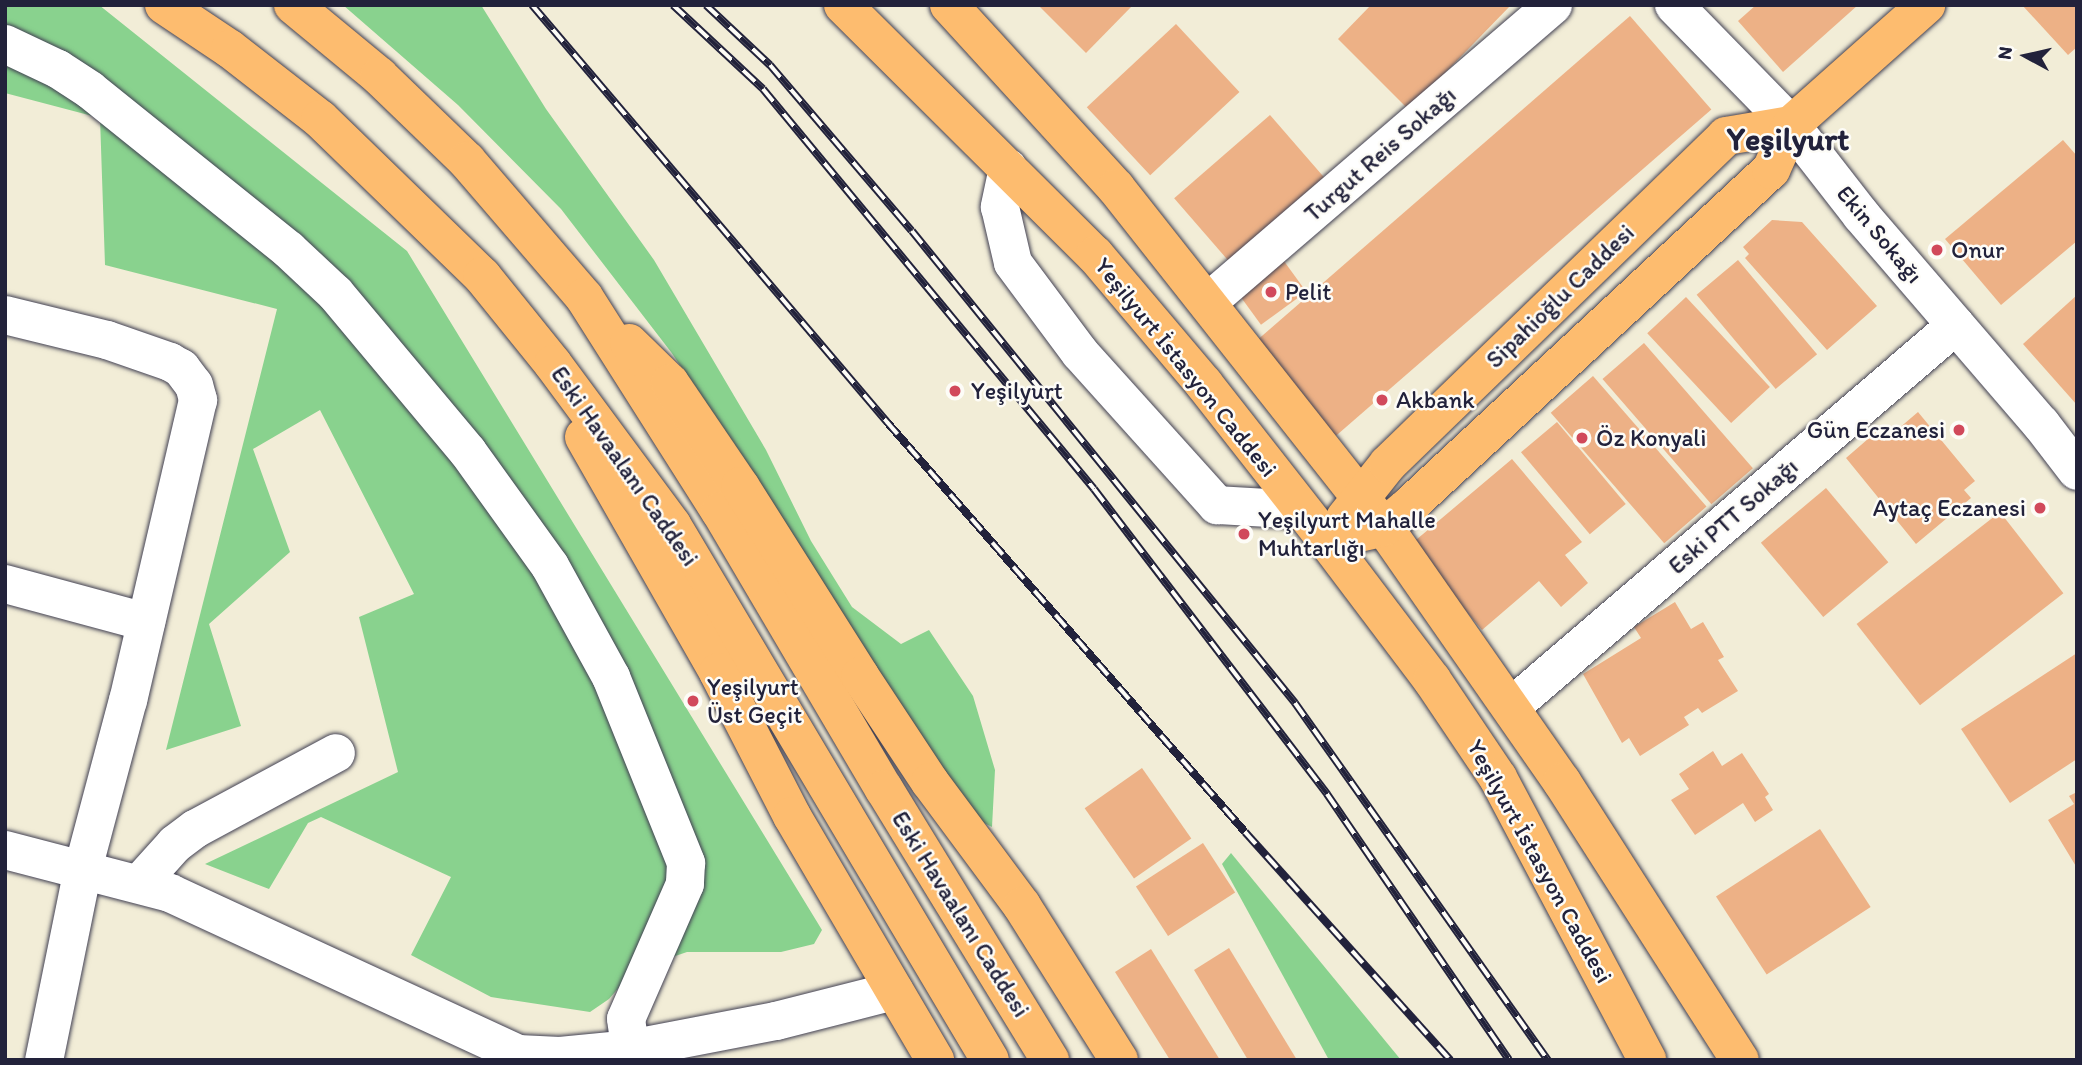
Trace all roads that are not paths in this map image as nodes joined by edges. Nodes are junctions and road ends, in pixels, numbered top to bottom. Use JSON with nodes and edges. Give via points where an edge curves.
{"nodes":[{"id":1,"x":164,"y":5,"type":"edge"},
{"id":2,"x":293,"y":5,"type":"edge"},
{"id":3,"x":843,"y":5,"type":"edge"},
{"id":4,"x":949,"y":5,"type":"edge"},
{"id":5,"x":1553,"y":5,"type":"edge"},
{"id":6,"x":1674,"y":5,"type":"edge"},
{"id":7,"x":1926,"y":5,"type":"edge"},
{"id":8,"x":5,"y":44,"type":"edge"},
{"id":9,"x":1791,"y":125,"type":"junction"},
{"id":10,"x":1008,"y":168,"type":"junction"},
{"id":11,"x":584,"y":297,"type":"junction"},
{"id":12,"x":1208,"y":302,"type":"junction"},
{"id":13,"x":5,"y":315,"type":"edge"},
{"id":14,"x":1956,"y":325,"type":"junction"},
{"id":15,"x":553,"y":364,"type":"junction"},
{"id":16,"x":2077,"y":471,"type":"edge"},
{"id":17,"x":1300,"y":510,"type":"junction"},
{"id":18,"x":1372,"y":513,"type":"junction"},
{"id":19,"x":1327,"y":541,"type":"junction"},
{"id":20,"x":5,"y":584,"type":"edge"},
{"id":21,"x":146,"y":622,"type":"junction"},
{"id":22,"x":1511,"y":707,"type":"junction"},
{"id":23,"x":336,"y":753,"type":"dead end"},
{"id":24,"x":5,"y":850,"type":"edge"},
{"id":25,"x":83,"y":869,"type":"junction"},
{"id":26,"x":139,"y":884,"type":"junction"},
{"id":27,"x":894,"y":991,"type":"junction"},
{"id":28,"x":483,"y":1049,"type":"edge"},
{"id":29,"x":631,"y":1054,"type":"edge"},
{"id":30,"x":44,"y":1060,"type":"edge"},
{"id":31,"x":935,"y":1060,"type":"edge"},
{"id":32,"x":990,"y":1060,"type":"edge"},
{"id":33,"x":1050,"y":1060,"type":"edge"},
{"id":34,"x":1119,"y":1060,"type":"edge"},
{"id":35,"x":1647,"y":1060,"type":"edge"},
{"id":36,"x":1740,"y":1060,"type":"edge"}],
"edges":[{"from":1,"to":15,"type":"main road","name":"Eski Havaalanı Caddesi","via":[[230,49],[320,120],[482,276]]},
{"from":2,"to":11,"type":"main road","name":"Eski Havaalanı Caddesi","via":[[379,76],[467,161]]},
{"from":3,"to":10,"type":"main road","name":"Yeşilyurt İstasyon Caddesi"},
{"from":4,"to":12,"type":"main road","name":"Yeşilyurt İstasyon Caddesi","via":[[1116,188]]},
{"from":5,"to":12,"type":"street","name":"Turgut Reis Sokağı"},
{"from":6,"to":9,"type":"street","name":"Ekin Sokağı"},
{"from":7,"to":9,"type":"main road","name":"Sipahioğlu Caddesi"},
{"from":8,"to":29,"type":"street","via":[[90,90],[289,250],[335,293],[468,452],[550,566],[611,677],[686,863],[685,884],[626,1019]]},
{"from":9,"to":14,"type":"street","name":"Ekin Sokağı"},
{"from":9,"to":18,"type":"main road","name":"Sipahioğlu Caddesi","via":[[1771,170]]},
{"from":9,"to":18,"type":"main road","name":"Sipahioğlu Caddesi","via":[[1726,135],[1388,464]]},
{"from":10,"to":17,"type":"main road","name":"Yeşilyurt İstasyon Caddesi","via":[[1095,255],[1204,384]]},
{"from":10,"to":17,"type":"street","via":[[1000,207],[1013,263],[1080,353],[1217,505]]},
{"from":11,"to":33,"type":"main road","name":"Eski Havaalanı Caddesi","via":[[720,511]]},
{"from":11,"to":34,"type":"main road","via":[[670,383],[930,782],[1022,906]]},
{"from":12,"to":18,"type":"main road","name":"Yeşilyurt İstasyon Caddesi"},
{"from":13,"to":21,"type":"street","via":[[107,340],[170,362],[194,384],[198,400]]},
{"from":14,"to":16,"type":"street","name":"Ekin Sokağı"},
{"from":14,"to":22,"type":"street","name":"Eski PTT Sokağı"},
{"from":15,"to":27,"type":"main road","via":[[592,455]]},
{"from":15,"to":32,"type":"main road","name":"Eski Havaalanı Caddesi","via":[[673,525]]},
{"from":17,"to":19,"type":"main road","name":"Yeşilyurt İstasyon Caddesi"},
{"from":18,"to":19,"type":"main road"},
{"from":18,"to":22,"type":"main road","name":"Yeşilyurt İstasyon Caddesi"},
{"from":19,"to":35,"type":"main road","name":"Yeşilyurt İstasyon Caddesi","via":[[1432,680],[1498,778]]},
{"from":20,"to":21,"type":"street"},
{"from":21,"to":25,"type":"street"},
{"from":22,"to":36,"type":"main road","name":"Yeşilyurt İstasyon Caddesi"},
{"from":23,"to":26,"type":"street","via":[[195,830],[175,844]]},
{"from":24,"to":25,"type":"street"},
{"from":25,"to":26,"type":"street"},
{"from":25,"to":30,"type":"street"},
{"from":26,"to":28,"type":"street","via":[[170,892]]},
{"from":27,"to":29,"type":"street"},
{"from":27,"to":31,"type":"main road"},
{"from":28,"to":29,"type":"street","via":[[560,1056]]}]}
